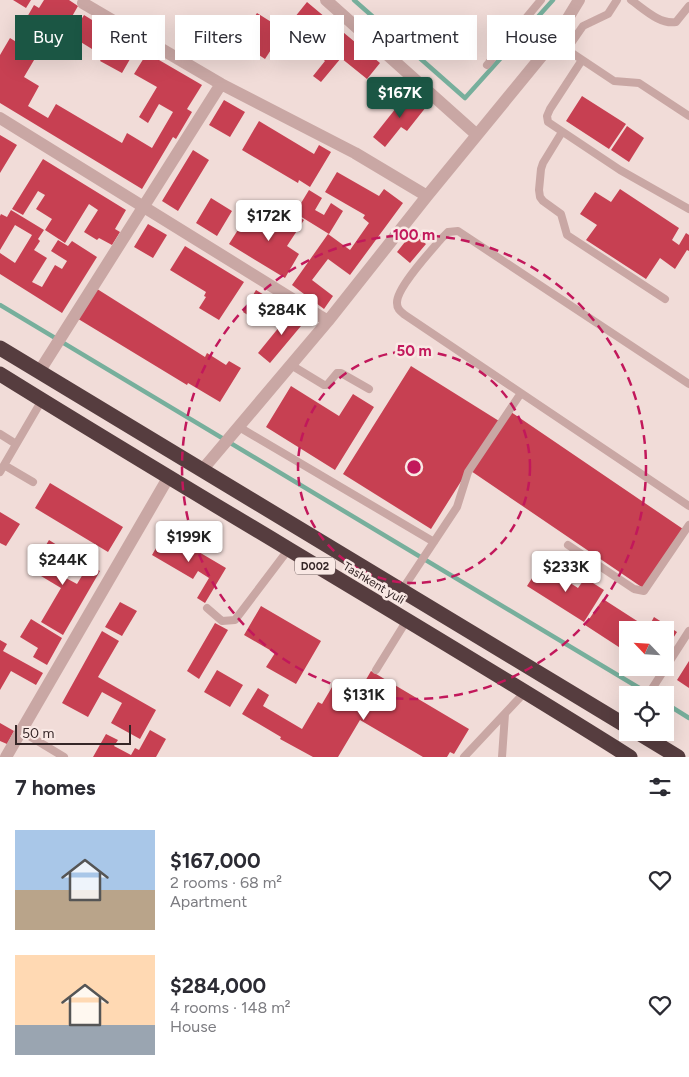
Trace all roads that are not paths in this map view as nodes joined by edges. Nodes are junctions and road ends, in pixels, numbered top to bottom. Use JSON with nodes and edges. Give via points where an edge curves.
{"nodes":[{"id":1,"x":326,"y":0,"type":"edge"},
{"id":2,"x":541,"y":0,"type":"edge"},
{"id":3,"x":579,"y":0,"type":"edge"},
{"id":4,"x":617,"y":0,"type":"edge"},
{"id":5,"x":631,"y":0,"type":"edge"},
{"id":6,"x":83,"y":3,"type":"dead end"},
{"id":7,"x":689,"y":6,"type":"edge"},
{"id":8,"x":570,"y":15,"type":"edge"},
{"id":9,"x":575,"y":38,"type":"edge"},
{"id":10,"x":575,"y":55,"type":"edge"},
{"id":11,"x":538,"y":60,"type":"edge"},
{"id":12,"x":582,"y":60,"type":"junction"},
{"id":13,"x":487,"y":65,"type":"dead end"},
{"id":14,"x":221,"y":84,"type":"junction"},
{"id":15,"x":689,"y":116,"type":"edge"},
{"id":16,"x":0,"y":118,"type":"edge"},
{"id":17,"x":562,"y":132,"type":"junction"},
{"id":18,"x":477,"y":135,"type":"junction"},
{"id":19,"x":427,"y":196,"type":"junction"},
{"id":20,"x":144,"y":207,"type":"junction"},
{"id":21,"x":689,"y":209,"type":"edge"},
{"id":22,"x":665,"y":299,"type":"dead end"},
{"id":23,"x":328,"y":321,"type":"junction"},
{"id":24,"x":0,"y":348,"type":"edge"},
{"id":25,"x":291,"y":365,"type":"junction"},
{"id":26,"x":39,"y":372,"type":"junction"},
{"id":27,"x":0,"y":374,"type":"edge"},
{"id":28,"x":689,"y":384,"type":"edge"},
{"id":29,"x":369,"y":389,"type":"dead end"},
{"id":30,"x":521,"y":393,"type":"junction"},
{"id":31,"x":42,"y":400,"type":"junction"},
{"id":32,"x":0,"y":434,"type":"edge"},
{"id":33,"x":231,"y":436,"type":"junction"},
{"id":34,"x":16,"y":444,"type":"junction"},
{"id":35,"x":2,"y":469,"type":"edge"},
{"id":36,"x":203,"y":469,"type":"junction"},
{"id":37,"x":168,"y":478,"type":"junction"},
{"id":38,"x":33,"y":482,"type":"dead end"},
{"id":39,"x":689,"y":506,"type":"edge"},
{"id":40,"x":689,"y":525,"type":"edge"},
{"id":41,"x":434,"y":542,"type":"junction"},
{"id":42,"x":568,"y":545,"type":"dead end"},
{"id":43,"x":288,"y":550,"type":"junction"},
{"id":44,"x":402,"y":590,"type":"junction"},
{"id":45,"x":207,"y":608,"type":"dead end"},
{"id":46,"x":407,"y":620,"type":"junction"},
{"id":47,"x":689,"y":632,"type":"edge"},
{"id":48,"x":376,"y":670,"type":"dead end"},
{"id":49,"x":654,"y":686,"type":"edge"},
{"id":50,"x":526,"y":691,"type":"junction"},
{"id":51,"x":505,"y":714,"type":"junction"},
{"id":52,"x":619,"y":722,"type":"edge"},
{"id":53,"x":21,"y":731,"type":"junction"},
{"id":54,"x":652,"y":741,"type":"edge"},
{"id":55,"x":6,"y":757,"type":"edge"},
{"id":56,"x":64,"y":757,"type":"edge"},
{"id":57,"x":464,"y":757,"type":"edge"},
{"id":58,"x":502,"y":757,"type":"edge"},
{"id":59,"x":630,"y":757,"type":"edge"},
{"id":60,"x":678,"y":757,"type":"edge"}],
"edges":[{"from":1,"to":18,"type":"street"},
{"from":2,"to":13,"type":"lane"},
{"from":3,"to":8,"type":"street"},
{"from":4,"to":9,"type":"lane","via":[[608,14],[583,26]]},
{"from":5,"to":7,"type":"lane","via":[[669,24],[676,22]]},
{"from":6,"to":14,"type":"street"},
{"from":10,"to":12,"type":"lane"},
{"from":11,"to":18,"type":"street"},
{"from":12,"to":15,"type":"lane","via":[[614,81],[639,83]]},
{"from":12,"to":17,"type":"lane","via":[[547,116],[548,122]]},
{"from":14,"to":19,"type":"street","via":[[355,153]]},
{"from":14,"to":20,"type":"street"},
{"from":16,"to":20,"type":"street"},
{"from":17,"to":21,"type":"lane"},
{"from":17,"to":22,"type":"lane","via":[[543,163],[540,197],[561,214],[568,235]]},
{"from":18,"to":19,"type":"street"},
{"from":19,"to":23,"type":"street"},
{"from":20,"to":23,"type":"street"},
{"from":20,"to":26,"type":"street"},
{"from":23,"to":25,"type":"street"},
{"from":24,"to":26,"type":"highway","name":"Tashkent yuli","number":"D002"},
{"from":25,"to":29,"type":"lane","via":[[324,385],[341,373]]},
{"from":25,"to":33,"type":"street"},
{"from":26,"to":36,"type":"highway","name":"Tashkent yuli","number":"D002"},
{"from":27,"to":31,"type":"highway","name":"Tashkent yuli","number":"D002"},
{"from":28,"to":30,"type":"lane","via":[[468,236],[458,231],[448,232],[402,288],[396,301],[398,310]]},
{"from":30,"to":39,"type":"lane"},
{"from":30,"to":41,"type":"lane","via":[[468,472],[457,507]]},
{"from":31,"to":34,"type":"lane"},
{"from":31,"to":37,"type":"highway","name":"Tashkent yuli","number":"D002"},
{"from":32,"to":34,"type":"lane"},
{"from":33,"to":36,"type":"street"},
{"from":33,"to":41,"type":"lane"},
{"from":34,"to":35,"type":"lane"},
{"from":35,"to":38,"type":"lane"},
{"from":36,"to":44,"type":"highway","name":"Tashkent yuli","number":"D002"},
{"from":37,"to":43,"type":"highway","name":"Tashkent yuli","number":"D002"},
{"from":37,"to":53,"type":"street"},
{"from":40,"to":42,"type":"lane","via":[[644,591],[634,589]]},
{"from":41,"to":44,"type":"lane"},
{"from":43,"to":45,"type":"lane","via":[[235,620],[222,620]]},
{"from":43,"to":46,"type":"highway","name":"Tashkent yuli","number":"D002"},
{"from":44,"to":52,"type":"highway","name":"Tashkent yuli","number":"D002"},
{"from":46,"to":48,"type":"lane"},
{"from":46,"to":50,"type":"highway","name":"Tashkent yuli","number":"D002"},
{"from":47,"to":49,"type":"lane"},
{"from":50,"to":51,"type":"lane"},
{"from":50,"to":59,"type":"highway","name":"Tashkent yuli","number":"D002"},
{"from":51,"to":57,"type":"lane"},
{"from":51,"to":58,"type":"lane"},
{"from":53,"to":55,"type":"street"},
{"from":53,"to":56,"type":"lane"},
{"from":54,"to":60,"type":"highway"}]}
